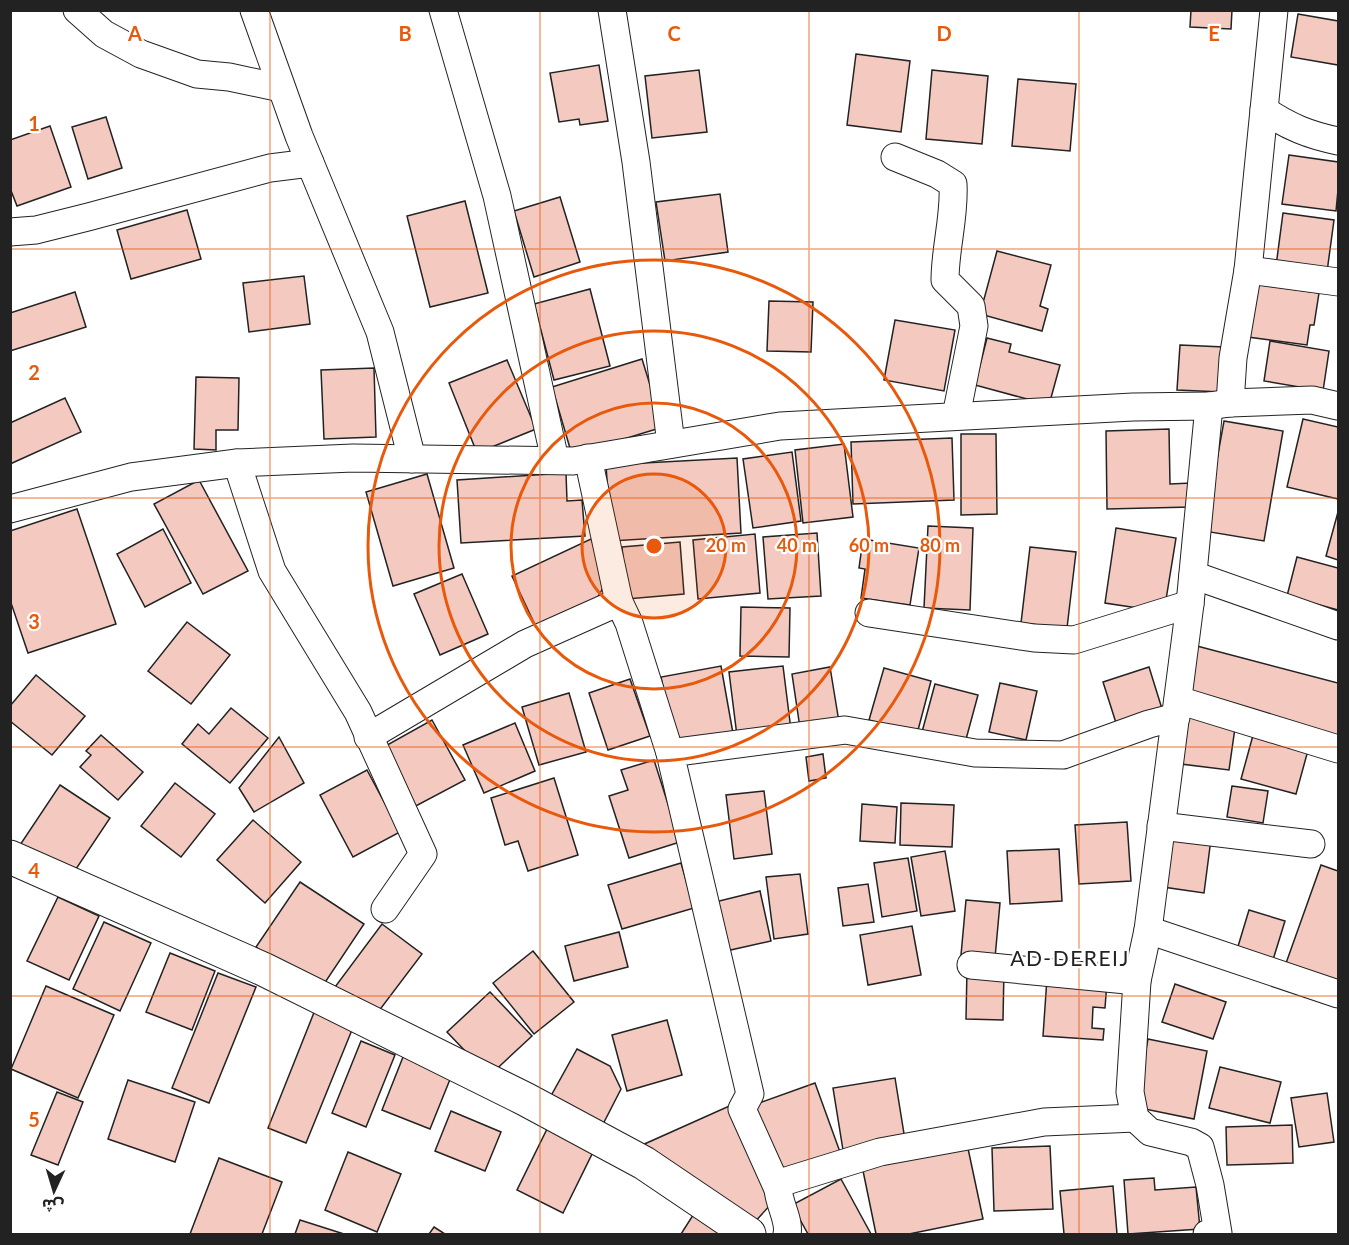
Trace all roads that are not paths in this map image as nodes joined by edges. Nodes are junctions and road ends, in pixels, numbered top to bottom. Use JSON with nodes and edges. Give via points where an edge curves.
{"nodes":[{"id":1,"x":77,"y":10,"type":"edge"},
{"id":2,"x":254,"y":10,"type":"edge"},
{"id":3,"x":443,"y":10,"type":"edge"},
{"id":4,"x":612,"y":10,"type":"edge"},
{"id":5,"x":1274,"y":10,"type":"edge"},
{"id":6,"x":281,"y":88,"type":"junction"},
{"id":7,"x":1264,"y":110,"type":"junction"},
{"id":8,"x":1338,"y":141,"type":"edge"},
{"id":9,"x":895,"y":158,"type":"dead end"},
{"id":10,"x":310,"y":164,"type":"junction"},
{"id":11,"x":10,"y":232,"type":"edge"},
{"id":12,"x":1248,"y":270,"type":"junction"},
{"id":13,"x":1338,"y":282,"type":"edge"},
{"id":14,"x":1219,"y":405,"type":"junction"},
{"id":15,"x":1338,"y":406,"type":"edge"},
{"id":16,"x":956,"y":416,"type":"junction"},
{"id":17,"x":671,"y":444,"type":"junction"},
{"id":18,"x":588,"y":458,"type":"junction"},
{"id":19,"x":412,"y":459,"type":"junction"},
{"id":20,"x":555,"y":460,"type":"junction"},
{"id":21,"x":237,"y":463,"type":"junction"},
{"id":22,"x":10,"y":508,"type":"edge"},
{"id":23,"x":1193,"y":575,"type":"junction"},
{"id":24,"x":619,"y":602,"type":"junction"},
{"id":25,"x":1190,"y":604,"type":"junction"},
{"id":26,"x":868,"y":613,"type":"dead end"},
{"id":27,"x":1338,"y":626,"type":"edge"},
{"id":28,"x":1177,"y":708,"type":"junction"},
{"id":29,"x":368,"y":737,"type":"junction"},
{"id":30,"x":1338,"y":749,"type":"edge"},
{"id":31,"x":670,"y":753,"type":"junction"},
{"id":32,"x":1161,"y":826,"type":"junction"},
{"id":33,"x":1311,"y":844,"type":"dead end"},
{"id":34,"x":10,"y":857,"type":"edge"},
{"id":35,"x":385,"y":909,"type":"dead end"},
{"id":36,"x":1148,"y":930,"type":"junction"},
{"id":37,"x":971,"y":965,"type":"dead end"},
{"id":38,"x":1137,"y":981,"type":"junction"},
{"id":39,"x":1338,"y":994,"type":"edge"},
{"id":40,"x":1135,"y":1118,"type":"junction"},
{"id":41,"x":778,"y":1189,"type":"junction"},
{"id":42,"x":749,"y":1234,"type":"edge"},
{"id":43,"x":787,"y":1234,"type":"edge"},
{"id":44,"x":1214,"y":1234,"type":"edge"}],
"edges":[{"from":1,"to":6,"type":"street","via":[[104,34],[141,54],[197,74]]},
{"from":2,"to":6,"type":"street"},
{"from":3,"to":20,"type":"street","via":[[497,196]]},
{"from":4,"to":17,"type":"street","via":[[636,162]]},
{"from":5,"to":7,"type":"street"},
{"from":6,"to":10,"type":"street"},
{"from":7,"to":8,"type":"street","via":[[1285,124]]},
{"from":7,"to":12,"type":"street"},
{"from":9,"to":16,"type":"street","via":[[953,184],[945,280],[970,306],[975,326]]},
{"from":10,"to":11,"type":"street","via":[[270,168],[78,220]]},
{"from":10,"to":19,"type":"street","via":[[380,332]]},
{"from":12,"to":13,"type":"street"},
{"from":12,"to":14,"type":"street","via":[[1233,358]]},
{"from":14,"to":15,"type":"street","via":[[1312,400]]},
{"from":14,"to":16,"type":"street"},
{"from":14,"to":23,"type":"street"},
{"from":16,"to":17,"type":"street","via":[[780,426]]},
{"from":17,"to":18,"type":"street"},
{"from":18,"to":20,"type":"street"},
{"from":18,"to":24,"type":"street"},
{"from":19,"to":20,"type":"street"},
{"from":19,"to":21,"type":"street"},
{"from":21,"to":22,"type":"street","via":[[131,477]]},
{"from":21,"to":29,"type":"street","via":[[272,571],[358,712]]},
{"from":23,"to":25,"type":"street"},
{"from":23,"to":27,"type":"street"},
{"from":24,"to":29,"type":"street","via":[[525,644]]},
{"from":24,"to":31,"type":"street"},
{"from":25,"to":26,"type":"street","via":[[1074,640],[1034,638]]},
{"from":25,"to":28,"type":"street"},
{"from":28,"to":30,"type":"street"},
{"from":28,"to":31,"type":"street","via":[[1149,724],[1063,755],[975,753],[845,730]]},
{"from":28,"to":32,"type":"street"},
{"from":29,"to":35,"type":"street","via":[[423,854]]},
{"from":31,"to":41,"type":"street","via":[[750,1094],[742,1109]]},
{"from":32,"to":33,"type":"street"},
{"from":32,"to":36,"type":"street"},
{"from":34,"to":42,"type":"main road","via":[[263,969],[525,1099],[644,1163]]},
{"from":36,"to":38,"type":"street"},
{"from":36,"to":39,"type":"street"},
{"from":37,"to":38,"type":"street"},
{"from":38,"to":40,"type":"street","via":[[1130,1092]]},
{"from":40,"to":41,"type":"street","via":[[1044,1122],[880,1152],[786,1181]]},
{"from":40,"to":44,"type":"street","via":[[1150,1132],[1200,1147],[1210,1185]]},
{"from":41,"to":43,"type":"street"}]}
